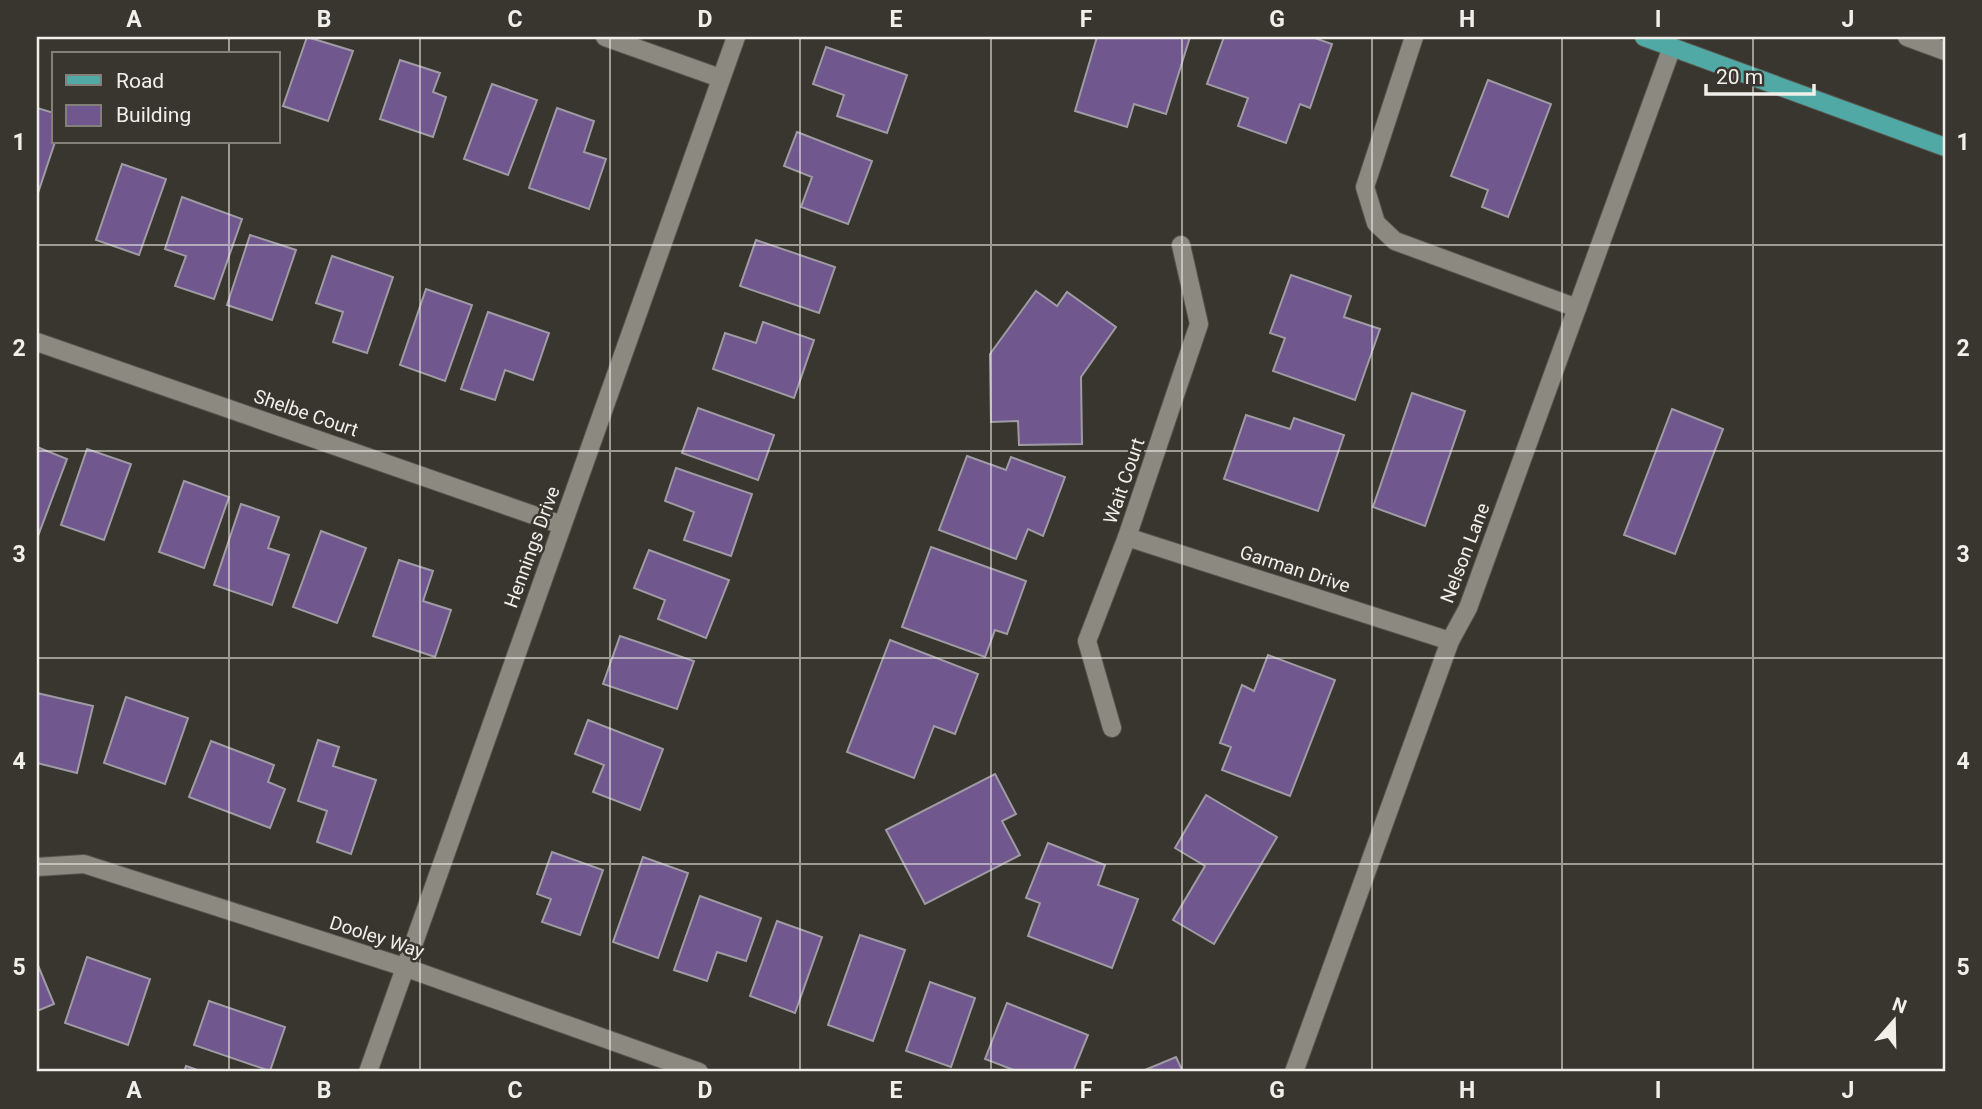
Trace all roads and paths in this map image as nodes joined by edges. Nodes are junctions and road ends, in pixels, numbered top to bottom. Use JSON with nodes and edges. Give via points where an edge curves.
{"nodes":[{"id":1,"x":605,"y":37,"type":"edge"},
{"id":2,"x":736,"y":37,"type":"edge"},
{"id":3,"x":1415,"y":37,"type":"edge"},
{"id":4,"x":1644,"y":37,"type":"edge"},
{"id":5,"x":1907,"y":37,"type":"edge"},
{"id":6,"x":1674,"y":42,"type":"edge"},
{"id":7,"x":1945,"y":51,"type":"edge"},
{"id":8,"x":720,"y":78,"type":"junction"},
{"id":9,"x":1945,"y":147,"type":"edge"},
{"id":10,"x":1181,"y":245,"type":"dead end"},
{"id":11,"x":1577,"y":308,"type":"junction"},
{"id":12,"x":37,"y":341,"type":"edge"},
{"id":13,"x":562,"y":525,"type":"junction"},
{"id":14,"x":1127,"y":537,"type":"junction"},
{"id":15,"x":1450,"y":641,"type":"junction"},
{"id":16,"x":1112,"y":728,"type":"dead end"},
{"id":17,"x":37,"y":867,"type":"edge"},
{"id":18,"x":404,"y":967,"type":"junction"},
{"id":19,"x":368,"y":1072,"type":"edge"},
{"id":20,"x":699,"y":1072,"type":"edge"},
{"id":21,"x":1294,"y":1072,"type":"edge"}],
"edges":[{"from":1,"to":8,"type":"street"},
{"from":2,"to":8,"type":"street","name":"Hennings Drive"},
{"from":3,"to":11,"type":"street","via":[[1366,187],[1376,223],[1395,241]]},
{"from":4,"to":6,"type":"main road"},
{"from":5,"to":7,"type":"street"},
{"from":6,"to":9,"type":"main road"},
{"from":6,"to":11,"type":"street","name":"Nelson Lane"},
{"from":8,"to":13,"type":"street","name":"Hennings Drive"},
{"from":10,"to":14,"type":"street","name":"Wait Court","via":[[1199,324]]},
{"from":11,"to":15,"type":"street","name":"Nelson Lane","via":[[1468,608]]},
{"from":12,"to":13,"type":"street","name":"Shelbe Court"},
{"from":13,"to":18,"type":"street","name":"Hennings Drive"},
{"from":14,"to":15,"type":"street","name":"Garman Drive"},
{"from":14,"to":16,"type":"street","name":"Wait Court","via":[[1087,641]]},
{"from":15,"to":21,"type":"street","name":"Nelson Lane"},
{"from":17,"to":18,"type":"street","name":"Dooley Way","via":[[84,864]]},
{"from":18,"to":19,"type":"street","name":"Hennings Drive"},
{"from":18,"to":20,"type":"street","name":"Dooley Way"}]}
